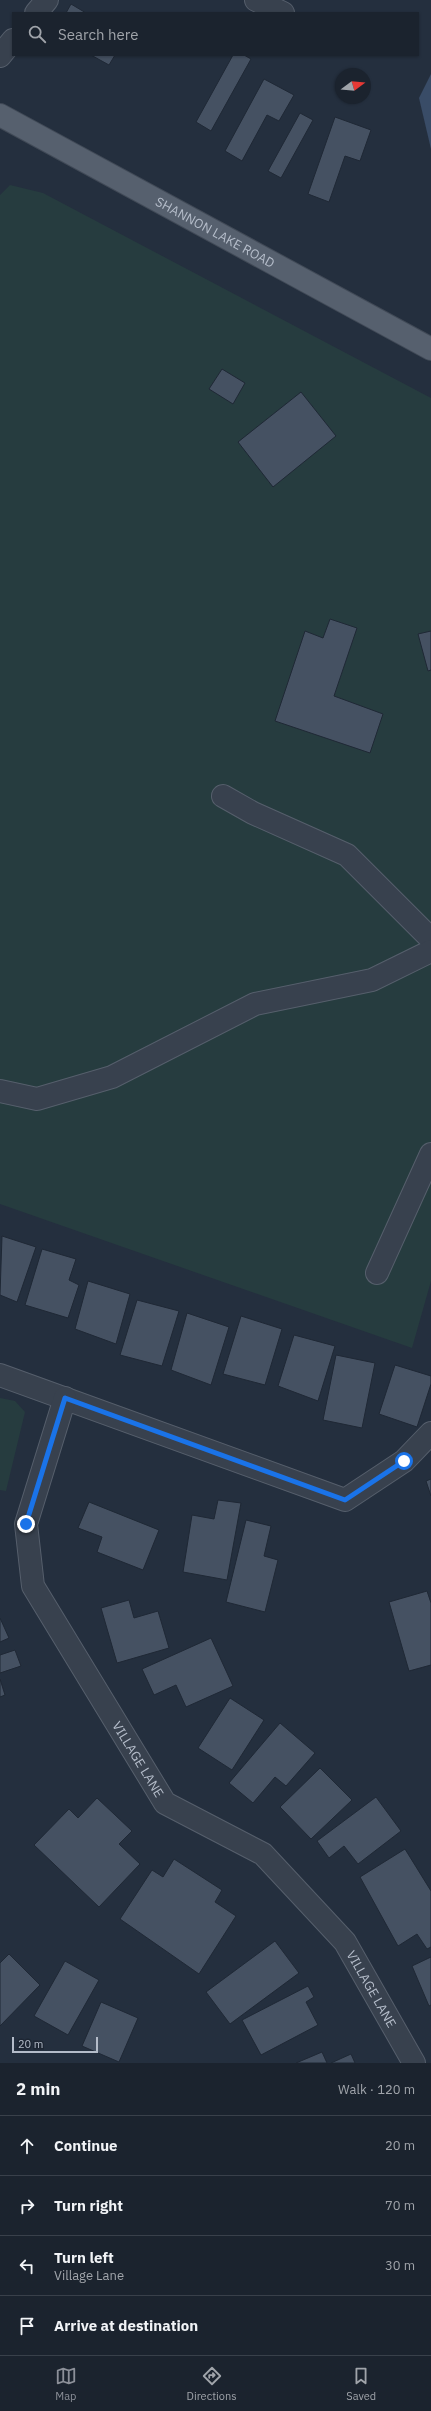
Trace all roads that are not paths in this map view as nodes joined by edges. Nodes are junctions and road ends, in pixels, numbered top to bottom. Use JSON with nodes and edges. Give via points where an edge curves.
{"nodes":[{"id":1,"x":47,"y":0,"type":"edge"},
{"id":2,"x":256,"y":0,"type":"edge"},
{"id":3,"x":37,"y":12,"type":"edge"},
{"id":4,"x":281,"y":12,"type":"edge"},
{"id":5,"x":12,"y":41,"type":"edge"},
{"id":6,"x":0,"y":56,"type":"edge"},
{"id":7,"x":0,"y":115,"type":"edge"},
{"id":8,"x":431,"y":349,"type":"edge"},
{"id":9,"x":222,"y":796,"type":"dead end"},
{"id":10,"x":431,"y":939,"type":"edge"},
{"id":11,"x":431,"y":951,"type":"edge"},
{"id":12,"x":0,"y":1091,"type":"edge"},
{"id":13,"x":431,"y":1154,"type":"edge"},
{"id":14,"x":377,"y":1273,"type":"dead end"},
{"id":15,"x":0,"y":1375,"type":"edge"},
{"id":16,"x":65,"y":1398,"type":"junction"},
{"id":17,"x":431,"y":1433,"type":"edge"},
{"id":18,"x":414,"y":2063,"type":"edge"}],
"edges":[{"from":1,"to":3,"type":"street"},
{"from":2,"to":4,"type":"street"},
{"from":5,"to":6,"type":"street"},
{"from":7,"to":8,"type":"main road","name":"SHANNON LAKE ROAD"},
{"from":9,"to":10,"type":"street","via":[[253,814],[347,856]]},
{"from":11,"to":12,"type":"street","via":[[372,980],[255,1004],[112,1077],[37,1099]]},
{"from":13,"to":14,"type":"street"},
{"from":15,"to":16,"type":"street"},
{"from":16,"to":17,"type":"street","via":[[345,1500],[404,1461]]},
{"from":16,"to":18,"type":"street","name":"VILLAGE LANE","via":[[26,1524],[33,1586],[165,1803],[263,1854],[344,1942]]}]}
